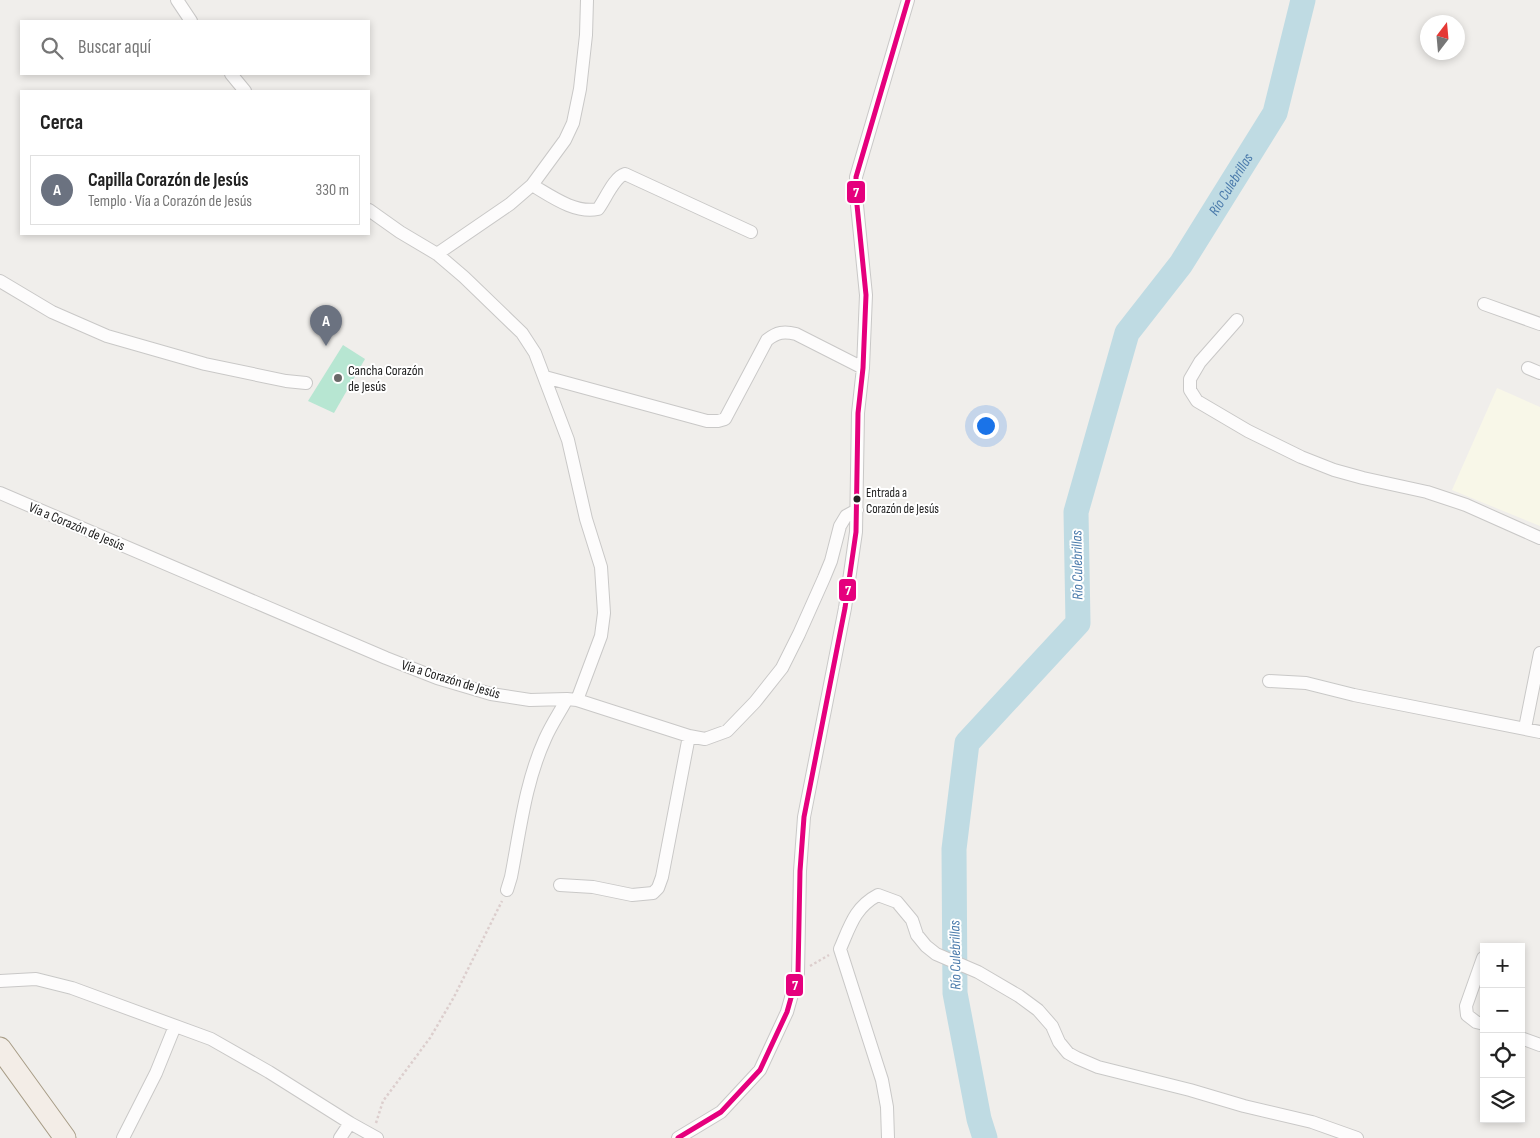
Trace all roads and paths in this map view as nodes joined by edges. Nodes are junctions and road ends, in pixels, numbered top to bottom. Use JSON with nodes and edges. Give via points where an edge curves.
{"nodes":[{"id":1,"x":177,"y":0,"type":"edge"},
{"id":2,"x":587,"y":0,"type":"edge"},
{"id":3,"x":908,"y":0,"type":"edge"},
{"id":4,"x":190,"y":20,"type":"edge"},
{"id":5,"x":232,"y":75,"type":"edge"},
{"id":6,"x":244,"y":90,"type":"edge"},
{"id":7,"x":532,"y":185,"type":"junction"},
{"id":8,"x":370,"y":211,"type":"edge"},
{"id":9,"x":751,"y":232,"type":"dead end"},
{"id":10,"x":437,"y":254,"type":"junction"},
{"id":11,"x":0,"y":281,"type":"edge"},
{"id":12,"x":1484,"y":304,"type":"dead end"},
{"id":13,"x":1237,"y":320,"type":"dead end"},
{"id":14,"x":1540,"y":324,"type":"edge"},
{"id":15,"x":863,"y":368,"type":"junction"},
{"id":16,"x":545,"y":377,"type":"junction"},
{"id":17,"x":306,"y":383,"type":"dead end"},
{"id":18,"x":0,"y":492,"type":"edge"},
{"id":19,"x":857,"y":510,"type":"junction"},
{"id":20,"x":1540,"y":538,"type":"edge"},
{"id":21,"x":1540,"y":653,"type":"edge"},
{"id":22,"x":1269,"y":681,"type":"dead end"},
{"id":23,"x":572,"y":699,"type":"junction"},
{"id":24,"x":1525,"y":728,"type":"junction"},
{"id":25,"x":1540,"y":732,"type":"edge"},
{"id":26,"x":689,"y":736,"type":"junction"},
{"id":27,"x":560,"y":885,"type":"dead end"},
{"id":28,"x":507,"y":890,"type":"joint"},
{"id":29,"x":840,"y":949,"type":"junction"},
{"id":30,"x":1480,"y":966,"type":"edge"},
{"id":31,"x":798,"y":974,"type":"junction"},
{"id":32,"x":0,"y":981,"type":"edge"},
{"id":33,"x":1480,"y":1023,"type":"edge"},
{"id":34,"x":175,"y":1026,"type":"junction"},
{"id":35,"x":1525,"y":1039,"type":"edge"},
{"id":36,"x":1540,"y":1045,"type":"edge"},
{"id":37,"x":0,"y":1048,"type":"edge"},
{"id":38,"x":350,"y":1123,"type":"junction"},
{"id":39,"x":375,"y":1137,"type":"edge"},
{"id":40,"x":65,"y":1138,"type":"edge"},
{"id":41,"x":123,"y":1138,"type":"edge"},
{"id":42,"x":340,"y":1138,"type":"edge"},
{"id":43,"x":678,"y":1138,"type":"edge"},
{"id":44,"x":888,"y":1138,"type":"edge"},
{"id":45,"x":1357,"y":1138,"type":"edge"}],
"edges":[{"from":1,"to":4,"type":"street"},
{"from":2,"to":7,"type":"street","via":[[580,89],[573,123],[565,140]]},
{"from":3,"to":15,"type":"street","via":[[856,177],[866,295]]},
{"from":5,"to":6,"type":"street"},
{"from":7,"to":9,"type":"street","via":[[577,208],[590,211],[598,209],[615,181],[625,174]]},
{"from":7,"to":10,"type":"street"},
{"from":8,"to":10,"type":"street"},
{"from":10,"to":16,"type":"street","via":[[522,332]]},
{"from":11,"to":17,"type":"street","via":[[52,312],[107,336],[206,364]]},
{"from":12,"to":14,"type":"street"},
{"from":13,"to":20,"type":"street","via":[[1200,362],[1190,379],[1190,390],[1197,401],[1248,431],[1326,467],[1427,492],[1466,505]]},
{"from":15,"to":16,"type":"street","via":[[796,334],[786,331],[774,334],[767,340],[725,419],[718,421],[707,421]]},
{"from":15,"to":19,"type":"street","via":[[858,413]]},
{"from":16,"to":23,"type":"street","via":[[568,440],[601,567],[604,613],[601,636]]},
{"from":18,"to":23,"type":"street","name":"Vía a Corazón de Jesús","via":[[437,678],[491,694],[530,700]]},
{"from":19,"to":26,"type":"street","name":"Vía a Corazón de Jesús","via":[[846,516],[840,526],[824,578],[782,668],[726,731],[705,739]]},
{"from":19,"to":31,"type":"street","via":[[844,608],[804,817]]},
{"from":21,"to":24,"type":"street"},
{"from":22,"to":24,"type":"street","via":[[1306,683]]},
{"from":23,"to":26,"type":"street","name":"Vía a Corazón de Jesús"},
{"from":23,"to":28,"type":"street","via":[[545,739],[533,772]]},
{"from":24,"to":25,"type":"street"},
{"from":26,"to":27,"type":"street","via":[[658,888],[653,893],[632,895]]},
{"from":28,"to":39,"type":"path","via":[[430,1038],[383,1101]]},
{"from":29,"to":31,"type":"path"},
{"from":29,"to":44,"type":"street","via":[[882,1080]]},
{"from":29,"to":45,"type":"street","via":[[851,923],[866,902],[878,896],[897,902],[912,920],[926,946],[936,954],[978,972],[1038,1010],[1052,1026],[1059,1042],[1077,1058],[1312,1122]]},
{"from":30,"to":33,"type":"street","via":[[1466,1006],[1468,1015]]},
{"from":31,"to":43,"type":"street","via":[[787,1012],[760,1070],[722,1112]]},
{"from":32,"to":34,"type":"street","via":[[36,979],[72,988]]},
{"from":34,"to":38,"type":"street","via":[[211,1039]]},
{"from":34,"to":41,"type":"street","via":[[156,1073]]},
{"from":35,"to":36,"type":"street"},
{"from":37,"to":40,"type":"main road"},
{"from":38,"to":39,"type":"street"},
{"from":38,"to":42,"type":"street"}]}
